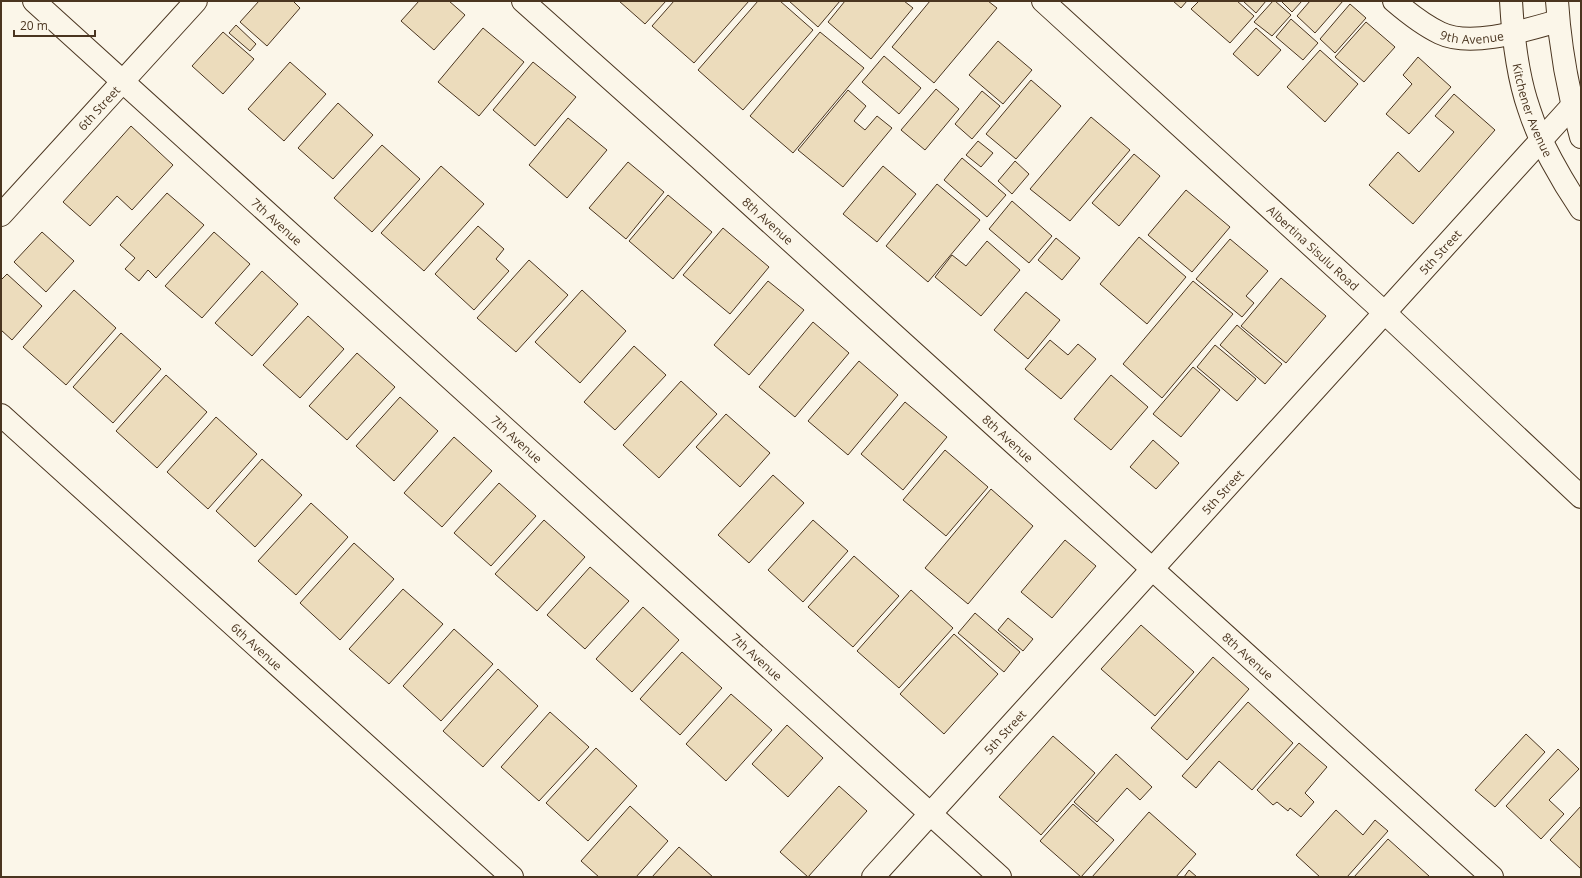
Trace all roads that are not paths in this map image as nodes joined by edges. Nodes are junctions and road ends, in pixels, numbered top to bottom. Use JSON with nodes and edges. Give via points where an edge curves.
{"nodes":[{"id":1,"x":34,"y":1,"type":"edge"},
{"id":2,"x":196,"y":1,"type":"edge"},
{"id":3,"x":523,"y":1,"type":"edge"},
{"id":4,"x":1043,"y":1,"type":"edge"},
{"id":5,"x":1394,"y":1,"type":"edge"},
{"id":6,"x":1511,"y":1,"type":"edge"},
{"id":7,"x":1558,"y":11,"type":"edge"},
{"id":8,"x":1513,"y":33,"type":"junction"},
{"id":9,"x":122,"y":82,"type":"junction"},
{"id":10,"x":1572,"y":106,"type":"junction"},
{"id":11,"x":1581,"y":137,"type":"edge"},
{"id":12,"x":1541,"y":140,"type":"junction"},
{"id":13,"x":1581,"y":209,"type":"edge"},
{"id":14,"x":1,"y":215,"type":"edge"},
{"id":15,"x":1385,"y":313,"type":"junction"},
{"id":16,"x":1,"y":415,"type":"edge"},
{"id":17,"x":1552,"y":469,"type":"junction"},
{"id":18,"x":1581,"y":484,"type":"edge"},
{"id":19,"x":1581,"y":497,"type":"edge"},
{"id":20,"x":1152,"y":568,"type":"junction"},
{"id":21,"x":930,"y":814,"type":"junction"},
{"id":22,"x":512,"y":877,"type":"edge"},
{"id":23,"x":873,"y":877,"type":"edge"},
{"id":24,"x":1000,"y":877,"type":"edge"},
{"id":25,"x":1492,"y":877,"type":"edge"}],
"edges":[{"from":1,"to":9,"type":"street","name":"7th Avenue"},
{"from":2,"to":9,"type":"street","name":"6th Street"},
{"from":3,"to":20,"type":"street","name":"8th Avenue"},
{"from":4,"to":15,"type":"street","name":"Albertina Sisulu Road"},
{"from":5,"to":8,"type":"street","name":"9th Avenue","via":[[1441,34],[1460,38],[1484,38]]},
{"from":6,"to":8,"type":"street","name":"Kitchener Avenue"},
{"from":7,"to":8,"type":"street","name":"9th Avenue"},
{"from":7,"to":10,"type":"street","via":[[1564,71]]},
{"from":8,"to":12,"type":"street","name":"Kitchener Avenue","via":[[1520,78]]},
{"from":9,"to":14,"type":"street","name":"6th Street"},
{"from":9,"to":21,"type":"street","name":"7th Avenue"},
{"from":10,"to":11,"type":"street"},
{"from":10,"to":12,"type":"street","name":"5th Street"},
{"from":12,"to":13,"type":"street","name":"Kitchener Avenue"},
{"from":12,"to":15,"type":"street","name":"5th Street"},
{"from":15,"to":17,"type":"street","name":"Albertina Sisulu Road"},
{"from":15,"to":20,"type":"street","name":"5th Street"},
{"from":16,"to":22,"type":"street","name":"6th Avenue"},
{"from":17,"to":18,"type":"street"},
{"from":17,"to":19,"type":"street","name":"Albertina Sisulu Road"},
{"from":20,"to":21,"type":"street","name":"5th Street"},
{"from":20,"to":25,"type":"street","name":"8th Avenue"},
{"from":21,"to":23,"type":"street","name":"5th Street"},
{"from":21,"to":24,"type":"street","name":"7th Avenue"}]}
